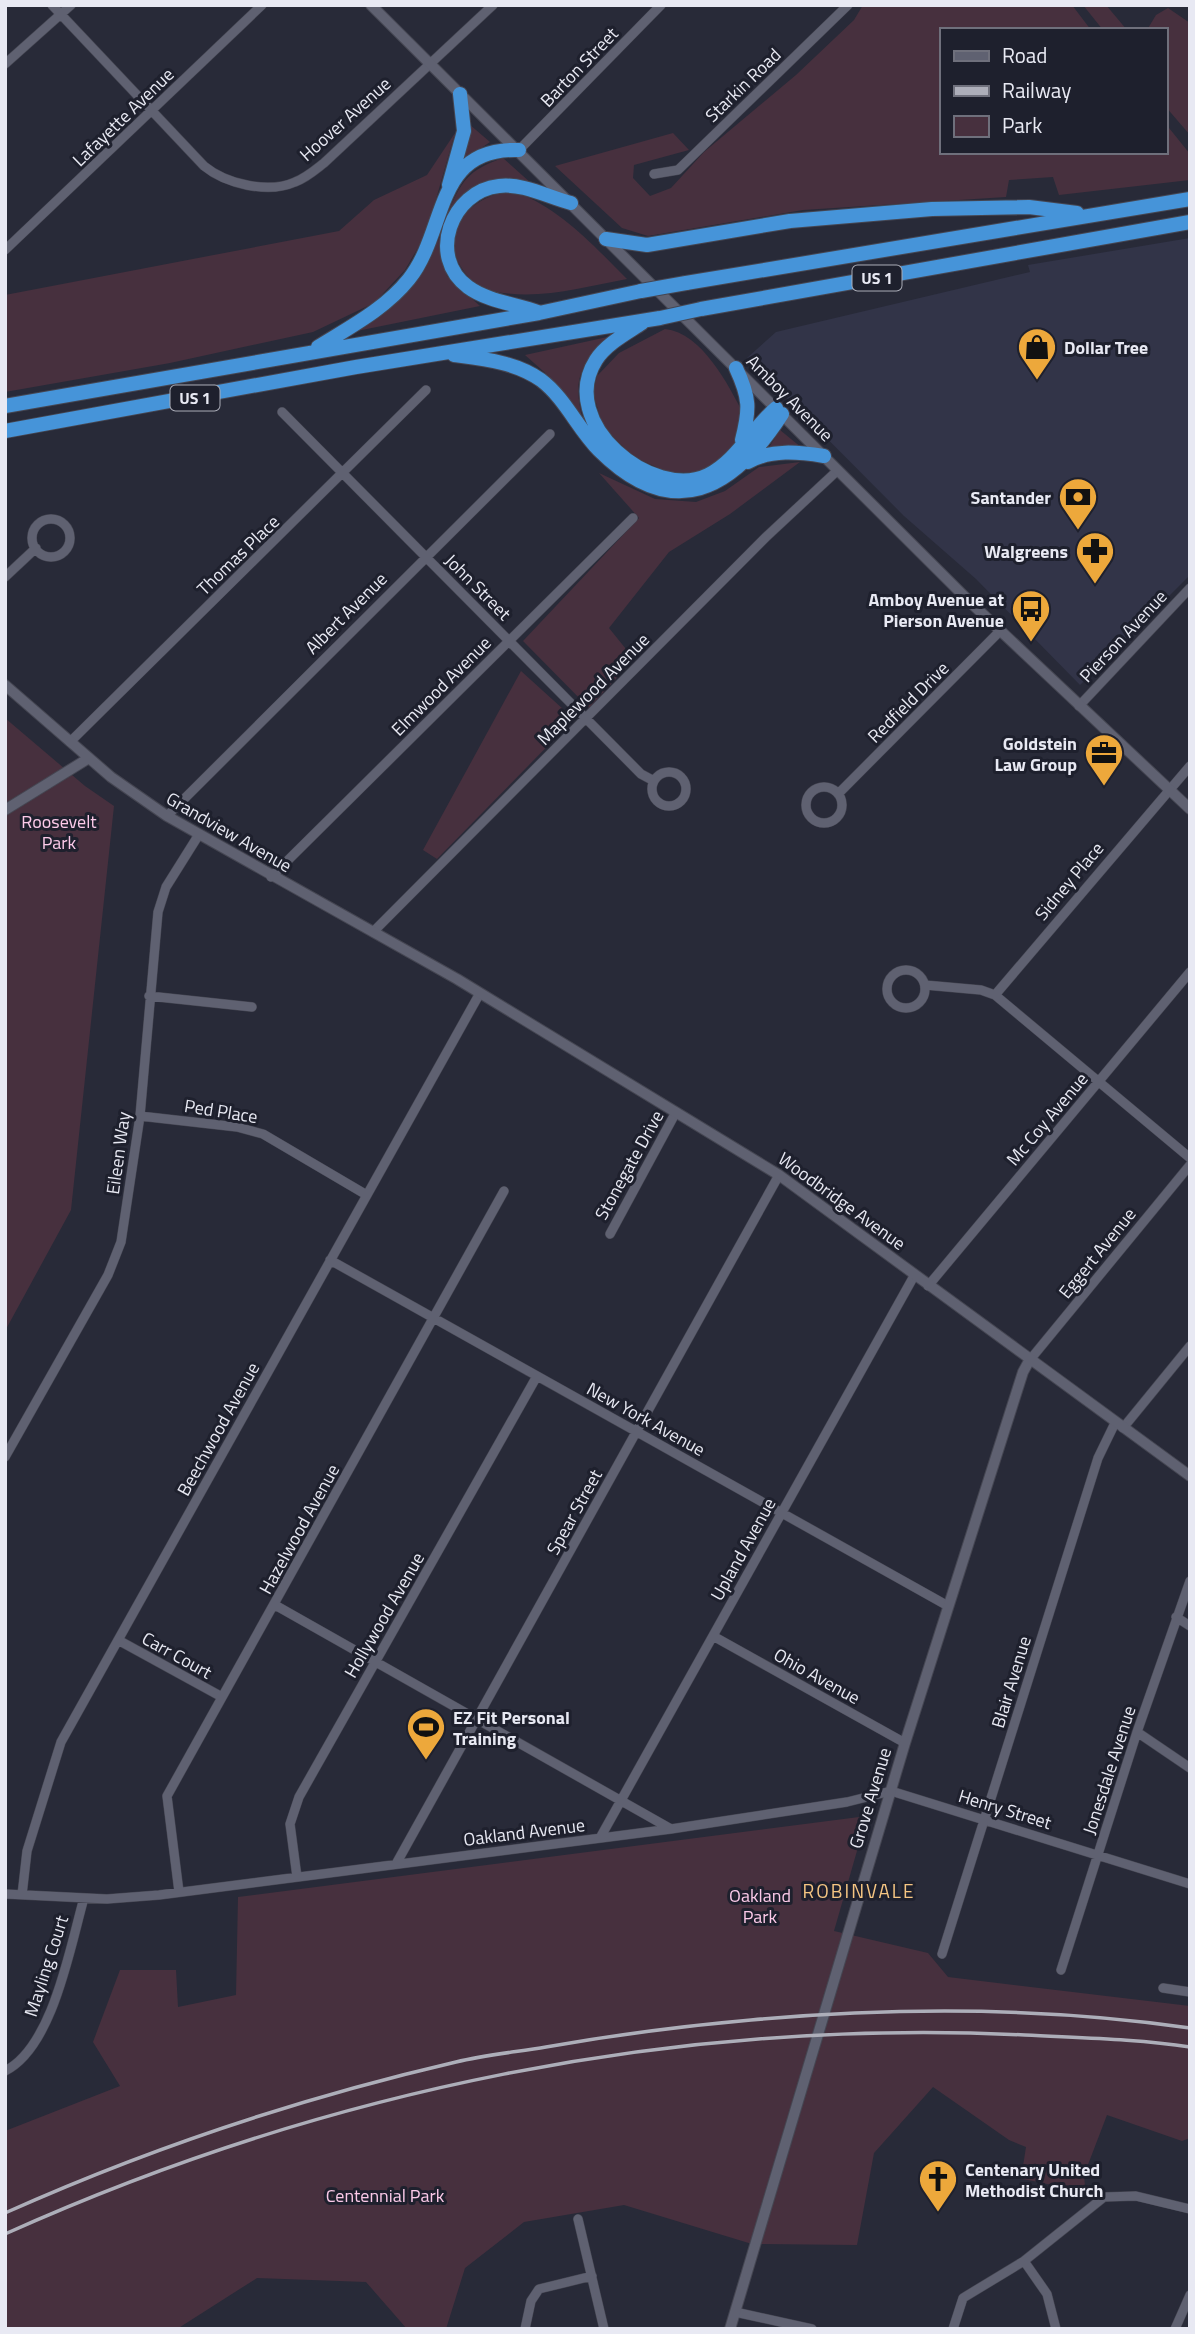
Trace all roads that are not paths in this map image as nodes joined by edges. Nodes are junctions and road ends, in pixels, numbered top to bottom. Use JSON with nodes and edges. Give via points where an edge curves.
{"nodes":[{"id":1,"x":52,"y":5,"type":"edge"},
{"id":2,"x":71,"y":5,"type":"edge"},
{"id":3,"x":262,"y":5,"type":"edge"},
{"id":4,"x":371,"y":5,"type":"edge"},
{"id":5,"x":493,"y":5,"type":"edge"},
{"id":6,"x":661,"y":5,"type":"edge"},
{"id":7,"x":848,"y":5,"type":"edge"},
{"id":8,"x":61,"y":14,"type":"junction"},
{"id":9,"x":5,"y":64,"type":"edge"},
{"id":10,"x":428,"y":64,"type":"junction"},
{"id":11,"x":460,"y":94,"type":"junction"},
{"id":12,"x":151,"y":112,"type":"junction"},
{"id":13,"x":519,"y":150,"type":"junction"},
{"id":14,"x":654,"y":174,"type":"dead end"},
{"id":15,"x":449,"y":185,"type":"junction"},
{"id":16,"x":1190,"y":200,"type":"edge"},
{"id":17,"x":571,"y":203,"type":"junction"},
{"id":18,"x":1092,"y":215,"type":"junction"},
{"id":19,"x":1190,"y":222,"type":"edge"},
{"id":20,"x":606,"y":239,"type":"junction"},
{"id":21,"x":5,"y":250,"type":"edge"},
{"id":22,"x":539,"y":313,"type":"junction"},
{"id":23,"x":654,"y":319,"type":"junction"},
{"id":24,"x":311,"y":352,"type":"junction"},
{"id":25,"x":439,"y":354,"type":"junction"},
{"id":26,"x":736,"y":368,"type":"junction"},
{"id":27,"x":426,"y":390,"type":"dead end"},
{"id":28,"x":5,"y":406,"type":"edge"},
{"id":29,"x":779,"y":411,"type":"junction"},
{"id":30,"x":282,"y":412,"type":"dead end"},
{"id":31,"x":5,"y":431,"type":"edge"},
{"id":32,"x":550,"y":434,"type":"dead end"},
{"id":33,"x":741,"y":445,"type":"junction"},
{"id":34,"x":824,"y":456,"type":"junction"},
{"id":35,"x":737,"y":467,"type":"junction"},
{"id":36,"x":838,"y":470,"type":"junction"},
{"id":37,"x":343,"y":474,"type":"junction"},
{"id":38,"x":633,"y":518,"type":"dead end"},
{"id":39,"x":36,"y":548,"type":"junction"},
{"id":40,"x":426,"y":556,"type":"junction"},
{"id":41,"x":5,"y":577,"type":"edge"},
{"id":42,"x":1190,"y":587,"type":"edge"},
{"id":43,"x":1000,"y":632,"type":"junction"},
{"id":44,"x":509,"y":640,"type":"junction"},
{"id":45,"x":5,"y":685,"type":"edge"},
{"id":46,"x":1079,"y":706,"type":"junction"},
{"id":47,"x":587,"y":717,"type":"junction"},
{"id":48,"x":71,"y":742,"type":"junction"},
{"id":49,"x":89,"y":758,"type":"junction"},
{"id":50,"x":1190,"y":766,"type":"edge"},
{"id":51,"x":654,"y":781,"type":"dead end"},
{"id":52,"x":1168,"y":789,"type":"junction"},
{"id":53,"x":838,"y":794,"type":"junction"},
{"id":54,"x":1190,"y":809,"type":"edge"},
{"id":55,"x":5,"y":810,"type":"edge"},
{"id":56,"x":167,"y":816,"type":"junction"},
{"id":57,"x":198,"y":835,"type":"junction"},
{"id":58,"x":271,"y":877,"type":"junction"},
{"id":59,"x":373,"y":932,"type":"junction"},
{"id":60,"x":1190,"y":972,"type":"edge"},
{"id":61,"x":457,"y":979,"type":"joint"},
{"id":62,"x":925,"y":985,"type":"junction"},
{"id":63,"x":480,"y":993,"type":"junction"},
{"id":64,"x":995,"y":995,"type":"junction"},
{"id":65,"x":149,"y":996,"type":"junction"},
{"id":66,"x":252,"y":1007,"type":"dead end"},
{"id":67,"x":1098,"y":1082,"type":"junction"},
{"id":68,"x":677,"y":1112,"type":"junction"},
{"id":69,"x":140,"y":1116,"type":"junction"},
{"id":70,"x":1190,"y":1158,"type":"edge"},
{"id":71,"x":1190,"y":1166,"type":"edge"},
{"id":72,"x":779,"y":1175,"type":"junction"},
{"id":73,"x":504,"y":1191,"type":"dead end"},
{"id":74,"x":365,"y":1194,"type":"junction"},
{"id":75,"x":610,"y":1234,"type":"dead end"},
{"id":76,"x":330,"y":1260,"type":"junction"},
{"id":77,"x":914,"y":1276,"type":"junction"},
{"id":78,"x":929,"y":1286,"type":"junction"},
{"id":79,"x":433,"y":1319,"type":"junction"},
{"id":80,"x":1190,"y":1346,"type":"edge"},
{"id":81,"x":1029,"y":1361,"type":"junction"},
{"id":82,"x":537,"y":1376,"type":"junction"},
{"id":83,"x":1119,"y":1425,"type":"junction"},
{"id":84,"x":637,"y":1432,"type":"junction"},
{"id":85,"x":5,"y":1457,"type":"edge"},
{"id":86,"x":1190,"y":1476,"type":"edge"},
{"id":87,"x":781,"y":1513,"type":"junction"},
{"id":88,"x":1190,"y":1581,"type":"edge"},
{"id":89,"x":275,"y":1605,"type":"junction"},
{"id":90,"x":948,"y":1606,"type":"junction"},
{"id":91,"x":1177,"y":1617,"type":"junction"},
{"id":92,"x":1190,"y":1626,"type":"edge"},
{"id":93,"x":713,"y":1636,"type":"junction"},
{"id":94,"x":118,"y":1640,"type":"junction"},
{"id":95,"x":376,"y":1661,"type":"junction"},
{"id":96,"x":222,"y":1697,"type":"junction"},
{"id":97,"x":477,"y":1719,"type":"junction"},
{"id":98,"x":1137,"y":1732,"type":"junction"},
{"id":99,"x":905,"y":1743,"type":"junction"},
{"id":100,"x":1190,"y":1768,"type":"edge"},
{"id":101,"x":891,"y":1791,"type":"junction"},
{"id":102,"x":621,"y":1800,"type":"junction"},
{"id":103,"x":985,"y":1819,"type":"junction"},
{"id":104,"x":671,"y":1829,"type":"junction"},
{"id":105,"x":600,"y":1838,"type":"junction"},
{"id":106,"x":1098,"y":1855,"type":"junction"},
{"id":107,"x":396,"y":1864,"type":"junction"},
{"id":108,"x":296,"y":1877,"type":"junction"},
{"id":109,"x":1190,"y":1884,"type":"edge"},
{"id":110,"x":178,"y":1892,"type":"junction"},
{"id":111,"x":5,"y":1894,"type":"edge"},
{"id":112,"x":22,"y":1895,"type":"junction"},
{"id":113,"x":84,"y":1898,"type":"junction"},
{"id":114,"x":942,"y":1954,"type":"dead end"},
{"id":115,"x":1061,"y":1970,"type":"dead end"},
{"id":116,"x":1163,"y":1987,"type":"dead end"},
{"id":117,"x":1190,"y":1992,"type":"edge"},
{"id":118,"x":5,"y":2071,"type":"edge"},
{"id":119,"x":1190,"y":2209,"type":"edge"},
{"id":120,"x":578,"y":2219,"type":"dead end"},
{"id":121,"x":1024,"y":2261,"type":"junction"},
{"id":122,"x":592,"y":2276,"type":"junction"},
{"id":123,"x":1190,"y":2295,"type":"edge"},
{"id":124,"x":735,"y":2312,"type":"junction"},
{"id":125,"x":525,"y":2329,"type":"edge"},
{"id":126,"x":604,"y":2329,"type":"edge"},
{"id":127,"x":730,"y":2329,"type":"edge"},
{"id":128,"x":812,"y":2329,"type":"edge"},
{"id":129,"x":953,"y":2329,"type":"edge"},
{"id":130,"x":1056,"y":2329,"type":"edge"},
{"id":131,"x":1175,"y":2329,"type":"edge"}],
"edges":[{"from":1,"to":8,"type":"street","name":"Hoover Avenue"},
{"from":2,"to":8,"type":"street"},
{"from":3,"to":12,"type":"street","name":"Lafayette Avenue"},
{"from":4,"to":10,"type":"street","name":"Amboy Avenue"},
{"from":5,"to":10,"type":"street","name":"Hoover Avenue"},
{"from":6,"to":13,"type":"street","name":"Barton Street"},
{"from":7,"to":14,"type":"street","name":"Starkin Road","via":[[678,170]]},
{"from":8,"to":9,"type":"street"},
{"from":8,"to":12,"type":"street","name":"Hoover Avenue"},
{"from":10,"to":11,"type":"street","name":"Amboy Avenue"},
{"from":10,"to":12,"type":"street","name":"Hoover Avenue","via":[[324,163],[293,183],[262,187],[214,174]]},
{"from":11,"to":13,"type":"street","name":"Amboy Avenue"},
{"from":11,"to":15,"type":"highway","via":[[464,131]]},
{"from":12,"to":21,"type":"street","name":"Lafayette Avenue"},
{"from":13,"to":15,"type":"highway","via":[[487,154]]},
{"from":13,"to":17,"type":"street","name":"Amboy Avenue"},
{"from":15,"to":24,"type":"highway","via":[[424,255],[406,282],[370,314]]},
{"from":16,"to":18,"type":"highway","number":"US 1"},
{"from":17,"to":20,"type":"street","name":"Amboy Avenue"},
{"from":17,"to":22,"type":"highway","via":[[522,187],[498,186],[474,195],[448,230],[446,254],[452,271],[468,287]]},
{"from":18,"to":20,"type":"highway","via":[[1029,207],[932,209],[823,217],[647,245]]},
{"from":18,"to":22,"type":"highway","number":"US 1","bridge":true,"via":[[686,283]]},
{"from":19,"to":23,"type":"highway","number":"US 1","bridge":true},
{"from":20,"to":26,"type":"street","name":"Amboy Avenue"},
{"from":22,"to":24,"type":"highway","number":"US 1"},
{"from":23,"to":25,"type":"highway","number":"US 1"},
{"from":23,"to":33,"type":"highway","via":[[597,358],[586,379],[585,399],[592,423],[609,446],[658,476],[706,477]]},
{"from":24,"to":28,"type":"highway","number":"US 1"},
{"from":25,"to":31,"type":"highway","number":"US 1"},
{"from":25,"to":35,"type":"highway","via":[[495,360],[541,381],[601,452],[646,482],[688,492],[711,487]]},
{"from":26,"to":29,"type":"street","name":"Amboy Avenue"},
{"from":26,"to":33,"type":"highway","via":[[748,393],[749,412]]},
{"from":27,"to":37,"type":"street","name":"Thomas Place"},
{"from":29,"to":33,"type":"highway","via":[[757,425]]},
{"from":29,"to":34,"type":"street","name":"Amboy Avenue"},
{"from":29,"to":35,"type":"highway","via":[[770,432]]},
{"from":30,"to":37,"type":"street","name":"John Street"},
{"from":32,"to":40,"type":"street","name":"Albert Avenue"},
{"from":34,"to":35,"type":"highway","via":[[760,455]]},
{"from":34,"to":36,"type":"street","name":"Amboy Avenue"},
{"from":36,"to":43,"type":"street","name":"Amboy Avenue"},
{"from":36,"to":47,"type":"street","name":"Maplewood Avenue"},
{"from":37,"to":40,"type":"street","name":"John Street"},
{"from":37,"to":48,"type":"street","name":"Thomas Place"},
{"from":38,"to":44,"type":"street","name":"Elmwood Avenue"},
{"from":39,"to":39,"type":"street","via":[[47,557],[62,554],[70,542],[67,528],[55,519],[41,522],[33,534]]},
{"from":39,"to":41,"type":"street"},
{"from":40,"to":44,"type":"street","name":"John Street"},
{"from":40,"to":56,"type":"street","name":"Albert Avenue"},
{"from":42,"to":46,"type":"street","name":"Pierson Avenue"},
{"from":43,"to":46,"type":"street","name":"Amboy Avenue"},
{"from":43,"to":53,"type":"street","name":"Redfield Drive"},
{"from":44,"to":47,"type":"street","name":"John Street"},
{"from":44,"to":58,"type":"street","name":"Elmwood Avenue"},
{"from":45,"to":48,"type":"street","name":"Grandview Avenue"},
{"from":46,"to":52,"type":"street","name":"Amboy Avenue"},
{"from":47,"to":51,"type":"street","name":"John Street","via":[[640,774]]},
{"from":47,"to":59,"type":"street","name":"Maplewood Avenue"},
{"from":48,"to":49,"type":"street","name":"Grandview Avenue"},
{"from":49,"to":55,"type":"street"},
{"from":49,"to":56,"type":"street","name":"Grandview Avenue"},
{"from":50,"to":52,"type":"street","name":"Sidney Place"},
{"from":52,"to":54,"type":"street","name":"Amboy Avenue"},
{"from":52,"to":64,"type":"street","name":"Sidney Place"},
{"from":53,"to":53,"type":"street","name":"Redfield Drive","via":[[827,787],[812,791],[805,804],[808,815],[820,824],[835,820],[842,807]]},
{"from":56,"to":57,"type":"street","name":"Grandview Avenue"},
{"from":57,"to":58,"type":"street","name":"Grandview Avenue"},
{"from":57,"to":65,"type":"street","name":"Eileen Way","via":[[166,887],[158,912]]},
{"from":58,"to":59,"type":"street","name":"Grandview Avenue"},
{"from":59,"to":61,"type":"street","name":"Grandview Avenue"},
{"from":60,"to":67,"type":"street","name":"Mc Coy Avenue"},
{"from":61,"to":63,"type":"street","name":"Woodbridge Avenue"},
{"from":62,"to":62,"type":"street","via":[[919,974],[901,971],[888,984],[889,996],[897,1006],[915,1006],[924,997]]},
{"from":62,"to":64,"type":"street"},
{"from":63,"to":68,"type":"street","name":"Woodbridge Avenue"},
{"from":63,"to":74,"type":"street","name":"Beechwood Avenue"},
{"from":64,"to":67,"type":"street"},
{"from":65,"to":66,"type":"street"},
{"from":65,"to":69,"type":"street","name":"Eileen Way"},
{"from":67,"to":70,"type":"street"},
{"from":67,"to":78,"type":"street","name":"Mc Coy Avenue"},
{"from":68,"to":72,"type":"street","name":"Woodbridge Avenue"},
{"from":68,"to":75,"type":"street","name":"Stonegate Drive"},
{"from":69,"to":74,"type":"street","name":"Ped Place","via":[[263,1134]]},
{"from":69,"to":85,"type":"street","name":"Eileen Way","via":[[121,1242]]},
{"from":71,"to":81,"type":"street","name":"Eggert Avenue"},
{"from":72,"to":77,"type":"street","name":"Woodbridge Avenue"},
{"from":72,"to":84,"type":"street","name":"Spear Street"},
{"from":73,"to":79,"type":"street","name":"Hazelwood Avenue"},
{"from":74,"to":76,"type":"street","name":"Beechwood Avenue"},
{"from":76,"to":79,"type":"street","name":"New York Avenue"},
{"from":76,"to":94,"type":"street","name":"Beechwood Avenue"},
{"from":77,"to":78,"type":"street","name":"Woodbridge Avenue"},
{"from":77,"to":87,"type":"street","name":"Upland Avenue"},
{"from":78,"to":81,"type":"street","name":"Woodbridge Avenue"},
{"from":79,"to":82,"type":"street","name":"New York Avenue"},
{"from":79,"to":89,"type":"street","name":"Hazelwood Avenue"},
{"from":80,"to":83,"type":"street","name":"Blair Avenue"},
{"from":81,"to":83,"type":"street","name":"Woodbridge Avenue"},
{"from":81,"to":90,"type":"street","name":"Grove Avenue"},
{"from":82,"to":84,"type":"street","name":"New York Avenue"},
{"from":82,"to":95,"type":"street","name":"Hollywood Avenue"},
{"from":83,"to":86,"type":"street","name":"Woodbridge Avenue"},
{"from":83,"to":103,"type":"street","name":"Blair Avenue","via":[[1098,1458]]},
{"from":84,"to":87,"type":"street","name":"New York Avenue"},
{"from":84,"to":97,"type":"street","name":"Spear Street"},
{"from":87,"to":90,"type":"street","name":"New York Avenue"},
{"from":87,"to":93,"type":"street","name":"Upland Avenue"},
{"from":88,"to":91,"type":"street","name":"Jonesdale Avenue"},
{"from":89,"to":95,"type":"street"},
{"from":89,"to":96,"type":"street","name":"Hazelwood Avenue"},
{"from":90,"to":99,"type":"street","name":"Grove Avenue"},
{"from":91,"to":92,"type":"street"},
{"from":91,"to":98,"type":"street","name":"Jonesdale Avenue"},
{"from":93,"to":99,"type":"street","name":"Ohio Avenue"},
{"from":93,"to":102,"type":"street","name":"Upland Avenue"},
{"from":94,"to":96,"type":"street","name":"Carr Court"},
{"from":94,"to":112,"type":"street","name":"Beechwood Avenue","via":[[54,1757],[27,1852]]},
{"from":95,"to":97,"type":"street"},
{"from":95,"to":108,"type":"street","name":"Hollywood Avenue","via":[[293,1810],[290,1838]]},
{"from":96,"to":110,"type":"street","name":"Hazelwood Avenue","via":[[167,1796]]},
{"from":97,"to":102,"type":"street"},
{"from":97,"to":107,"type":"street","name":"Spear Street"},
{"from":98,"to":100,"type":"street"},
{"from":98,"to":106,"type":"street","name":"Jonesdale Avenue"},
{"from":99,"to":101,"type":"street","name":"Grove Avenue"},
{"from":101,"to":103,"type":"street","name":"Henry Street"},
{"from":101,"to":104,"type":"street","name":"Oakland Avenue"},
{"from":101,"to":124,"type":"street","name":"Grove Avenue"},
{"from":102,"to":104,"type":"street"},
{"from":102,"to":105,"type":"street","name":"Upland Avenue"},
{"from":103,"to":106,"type":"street","name":"Henry Street"},
{"from":103,"to":114,"type":"street","name":"Blair Avenue"},
{"from":104,"to":105,"type":"street","name":"Oakland Avenue"},
{"from":105,"to":107,"type":"street","name":"Oakland Avenue"},
{"from":106,"to":109,"type":"street","name":"Henry Street"},
{"from":106,"to":115,"type":"street","name":"Jonesdale Avenue"},
{"from":107,"to":108,"type":"street","name":"Oakland Avenue"},
{"from":108,"to":110,"type":"street","name":"Oakland Avenue"},
{"from":110,"to":113,"type":"street","name":"Oakland Avenue"},
{"from":111,"to":112,"type":"street","name":"Oakland Avenue"},
{"from":112,"to":113,"type":"street","name":"Oakland Avenue"},
{"from":113,"to":118,"type":"street","name":"Mayling Court","via":[[54,2001],[25,2056]]},
{"from":116,"to":117,"type":"street"},
{"from":119,"to":121,"type":"street","via":[[1136,2196],[1104,2197]]},
{"from":120,"to":122,"type":"street"},
{"from":121,"to":129,"type":"street","via":[[964,2298]]},
{"from":121,"to":130,"type":"street","via":[[1047,2294]]},
{"from":122,"to":125,"type":"street","via":[[539,2289],[531,2301]]},
{"from":122,"to":126,"type":"street"},
{"from":123,"to":131,"type":"street"},
{"from":124,"to":127,"type":"street","name":"Grove Avenue"},
{"from":124,"to":128,"type":"street"}]}
